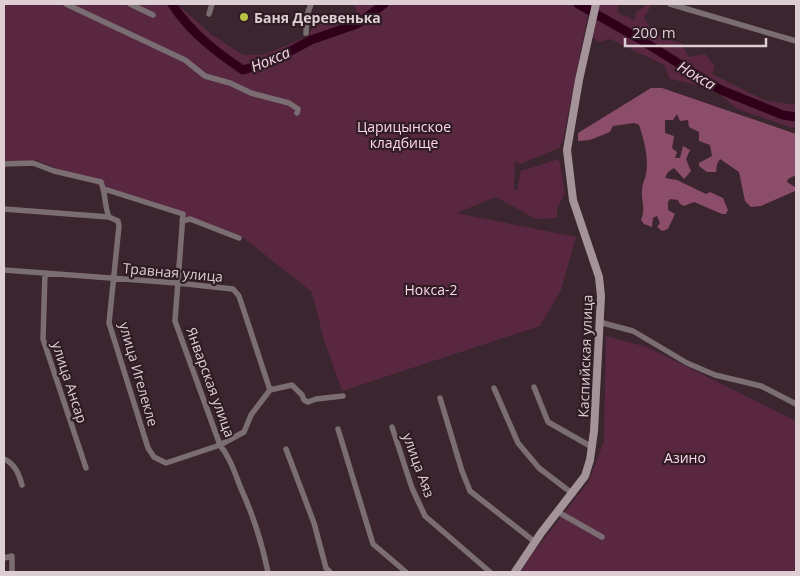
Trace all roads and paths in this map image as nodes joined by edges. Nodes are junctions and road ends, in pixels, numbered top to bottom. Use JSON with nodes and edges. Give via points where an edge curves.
{"nodes":[{"id":1,"x":66,"y":4,"type":"edge"},
{"id":2,"x":130,"y":4,"type":"edge"},
{"id":3,"x":212,"y":4,"type":"edge"},
{"id":4,"x":311,"y":4,"type":"edge"},
{"id":5,"x":596,"y":4,"type":"edge"},
{"id":6,"x":670,"y":4,"type":"edge"},
{"id":7,"x":209,"y":14,"type":"dead end"},
{"id":8,"x":153,"y":15,"type":"dead end"},
{"id":9,"x":306,"y":32,"type":"dead end"},
{"id":10,"x":796,"y":41,"type":"edge"},
{"id":11,"x":297,"y":113,"type":"dead end"},
{"id":12,"x":4,"y":164,"type":"edge"},
{"id":13,"x":104,"y":189,"type":"junction"},
{"id":14,"x":4,"y":209,"type":"edge"},
{"id":15,"x":109,"y":217,"type":"junction"},
{"id":16,"x":183,"y":218,"type":"junction"},
{"id":17,"x":239,"y":238,"type":"dead end"},
{"id":18,"x":4,"y":270,"type":"edge"},
{"id":19,"x":45,"y":273,"type":"junction"},
{"id":20,"x":114,"y":279,"type":"junction"},
{"id":21,"x":177,"y":283,"type":"junction"},
{"id":22,"x":599,"y":322,"type":"junction"},
{"id":23,"x":534,"y":387,"type":"dead end"},
{"id":24,"x":494,"y":388,"type":"dead end"},
{"id":25,"x":270,"y":390,"type":"junction"},
{"id":26,"x":343,"y":396,"type":"dead end"},
{"id":27,"x":440,"y":398,"type":"dead end"},
{"id":28,"x":796,"y":404,"type":"edge"},
{"id":29,"x":392,"y":427,"type":"dead end"},
{"id":30,"x":338,"y":430,"type":"dead end"},
{"id":31,"x":220,"y":445,"type":"junction"},
{"id":32,"x":592,"y":447,"type":"junction"},
{"id":33,"x":286,"y":449,"type":"dead end"},
{"id":34,"x":4,"y":459,"type":"edge"},
{"id":35,"x":86,"y":468,"type":"dead end"},
{"id":36,"x":22,"y":485,"type":"dead end"},
{"id":37,"x":573,"y":494,"type":"junction"},
{"id":38,"x":558,"y":512,"type":"junction"},
{"id":39,"x":602,"y":537,"type":"dead end"},
{"id":40,"x":535,"y":542,"type":"junction"},
{"id":41,"x":4,"y":558,"type":"edge"},
{"id":42,"x":12,"y":572,"type":"edge"},
{"id":43,"x":268,"y":572,"type":"edge"},
{"id":44,"x":330,"y":572,"type":"edge"},
{"id":45,"x":406,"y":572,"type":"edge"},
{"id":46,"x":490,"y":572,"type":"edge"},
{"id":47,"x":515,"y":572,"type":"edge"}],
"edges":[{"from":1,"to":11,"type":"street","via":[[185,60],[205,76],[289,103],[298,109]]},
{"from":2,"to":8,"type":"street"},
{"from":3,"to":7,"type":"street"},
{"from":4,"to":9,"type":"street"},
{"from":5,"to":22,"type":"street","name":"Каспийская улица","via":[[568,150],[572,200],[599,277]]},
{"from":6,"to":10,"type":"street"},
{"from":12,"to":13,"type":"street","via":[[33,163],[101,182]]},
{"from":13,"to":15,"type":"street"},
{"from":13,"to":16,"type":"street"},
{"from":14,"to":15,"type":"street"},
{"from":15,"to":20,"type":"street","name":"улица Игелекле","via":[[118,221],[119,226]]},
{"from":16,"to":17,"type":"street"},
{"from":16,"to":21,"type":"street","name":"Январская улица"},
{"from":18,"to":19,"type":"street","name":"Травная улица"},
{"from":19,"to":20,"type":"street","name":"Травная улица"},
{"from":19,"to":35,"type":"street","name":"улица Ансар","via":[[43,339]]},
{"from":20,"to":21,"type":"street","name":"Травная улица"},
{"from":20,"to":31,"type":"street","name":"улица Игелекле","via":[[109,323],[148,448],[154,457],[166,463]]},
{"from":21,"to":25,"type":"street","name":"Травная улица","via":[[233,289],[239,296]]},
{"from":21,"to":31,"type":"street","name":"Январская улица","via":[[175,321]]},
{"from":22,"to":28,"type":"street","via":[[633,331],[694,366],[715,375],[761,386]]},
{"from":22,"to":32,"type":"street","name":"Каспийская улица"},
{"from":23,"to":32,"type":"street","via":[[548,422]]},
{"from":24,"to":37,"type":"street","via":[[518,443],[539,468]]},
{"from":25,"to":26,"type":"street","via":[[292,384],[308,402]]},
{"from":25,"to":31,"type":"street","via":[[251,415],[244,432]]},
{"from":27,"to":40,"type":"street","via":[[470,491]]},
{"from":29,"to":46,"type":"street","name":"улица Аяз","via":[[425,516]]},
{"from":30,"to":45,"type":"street","via":[[373,544]]},
{"from":31,"to":43,"type":"street","name":"Январская улица","via":[[247,500]]},
{"from":32,"to":37,"type":"street","name":"Каспийская улица","via":[[585,476]]},
{"from":33,"to":44,"type":"street"},
{"from":34,"to":36,"type":"street","via":[[11,462]]},
{"from":37,"to":38,"type":"street","name":"Каспийская улица"},
{"from":38,"to":39,"type":"street"},
{"from":38,"to":40,"type":"street","name":"Каспийская улица"},
{"from":40,"to":47,"type":"street","name":"Каспийская улица"},
{"from":41,"to":42,"type":"street","via":[[12,556]]}]}
